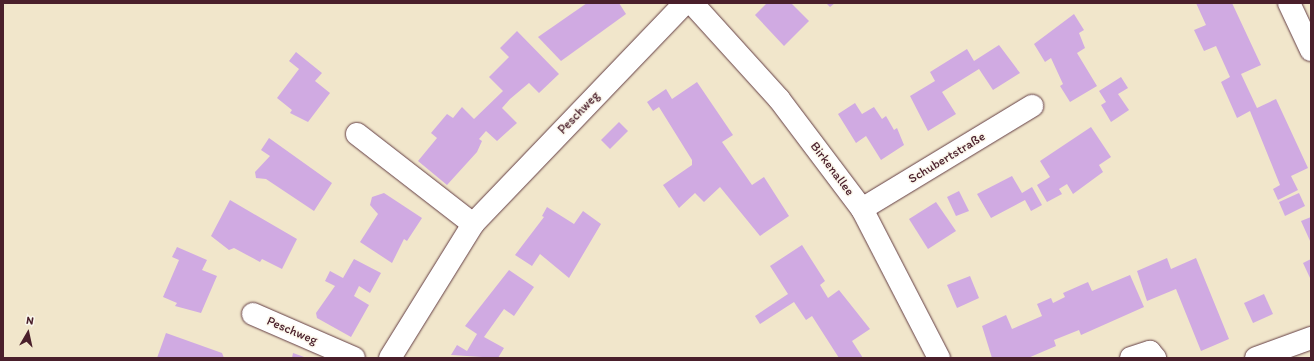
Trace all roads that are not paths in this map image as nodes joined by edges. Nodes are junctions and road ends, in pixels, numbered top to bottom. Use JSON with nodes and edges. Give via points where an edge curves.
{"nodes":[{"id":1,"x":685,"y":3,"type":"edge"},
{"id":2,"x":692,"y":3,"type":"edge"},
{"id":3,"x":1289,"y":3,"type":"edge"},
{"id":4,"x":1311,"y":50,"type":"edge"},
{"id":5,"x":1032,"y":106,"type":"dead end"},
{"id":6,"x":357,"y":134,"type":"dead end"},
{"id":7,"x":862,"y":209,"type":"junction"},
{"id":8,"x":472,"y":224,"type":"junction"},
{"id":9,"x":252,"y":314,"type":"dead end"},
{"id":10,"x":1311,"y":338,"type":"edge"},
{"id":11,"x":354,"y":358,"type":"edge"},
{"id":12,"x":390,"y":358,"type":"edge"},
{"id":13,"x":939,"y":358,"type":"edge"},
{"id":14,"x":1131,"y":358,"type":"edge"},
{"id":15,"x":1155,"y":358,"type":"edge"},
{"id":16,"x":1256,"y":358,"type":"edge"}],
"edges":[{"from":1,"to":8,"type":"street","name":"Peschweg"},
{"from":2,"to":7,"type":"street","name":"Birkenallee","via":[[779,99]]},
{"from":3,"to":4,"type":"street"},
{"from":5,"to":7,"type":"street","name":"Schubertstraße"},
{"from":6,"to":8,"type":"street"},
{"from":7,"to":13,"type":"street","name":"Birkenallee"},
{"from":8,"to":12,"type":"street","name":"Peschweg"},
{"from":9,"to":11,"type":"street","name":"Peschweg"},
{"from":10,"to":16,"type":"street"},
{"from":14,"to":15,"type":"street","via":[[1150,352]]}]}
